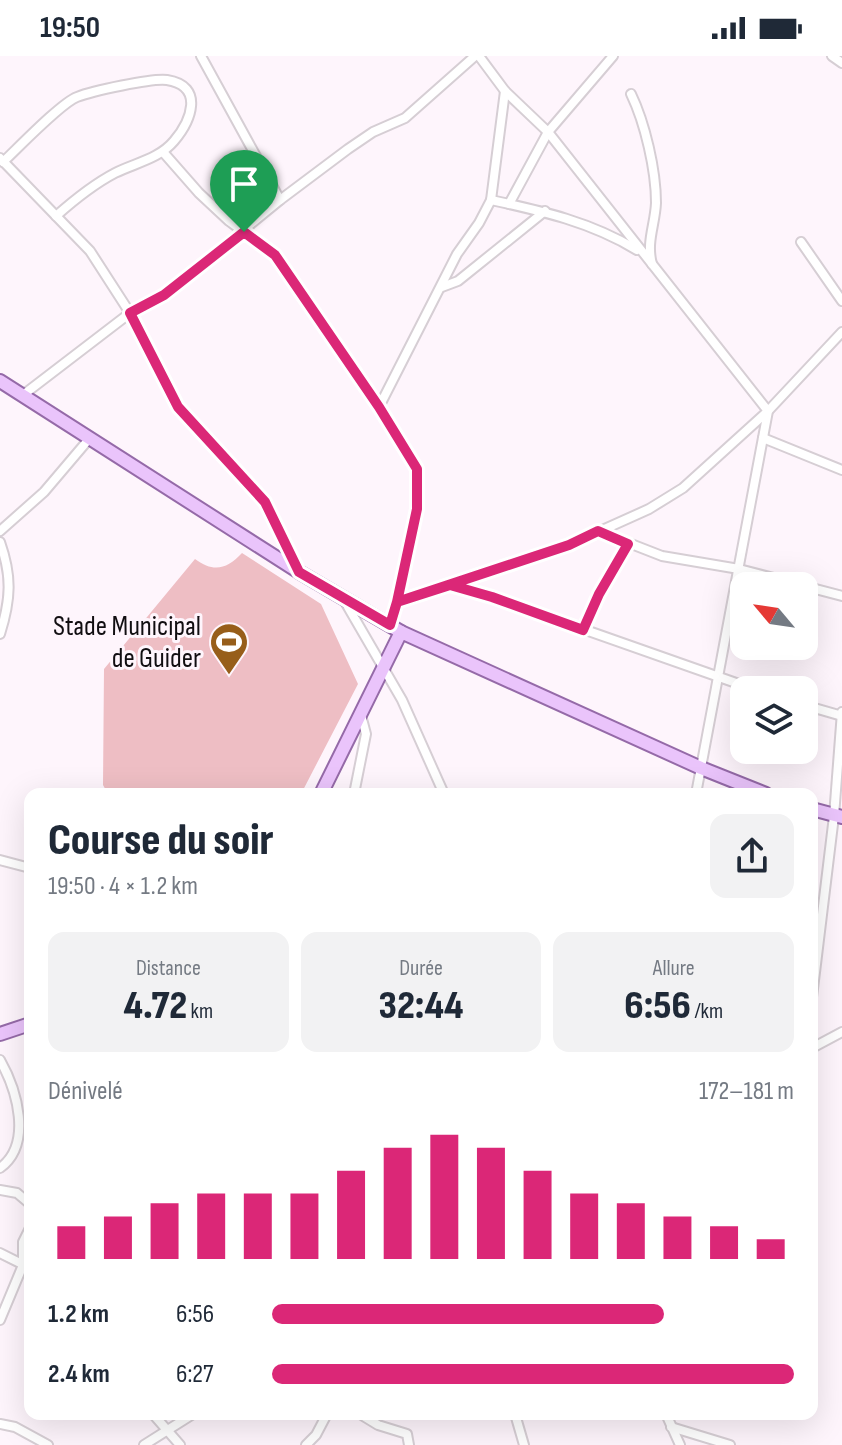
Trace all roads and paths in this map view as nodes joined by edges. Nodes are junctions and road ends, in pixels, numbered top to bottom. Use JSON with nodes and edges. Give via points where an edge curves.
{"nodes":[{"id":1,"x":201,"y":56,"type":"edge"},
{"id":2,"x":477,"y":56,"type":"edge"},
{"id":3,"x":613,"y":56,"type":"edge"},
{"id":4,"x":832,"y":56,"type":"edge"},
{"id":5,"x":842,"y":63,"type":"edge"},
{"id":6,"x":505,"y":91,"type":"junction"},
{"id":7,"x":631,"y":94,"type":"dead end"},
{"id":8,"x":548,"y":132,"type":"junction"},
{"id":9,"x":163,"y":152,"type":"junction"},
{"id":10,"x":1,"y":160,"type":"edge"},
{"id":11,"x":280,"y":200,"type":"junction"},
{"id":12,"x":491,"y":200,"type":"junction"},
{"id":13,"x":509,"y":204,"type":"junction"},
{"id":14,"x":545,"y":211,"type":"junction"},
{"id":15,"x":56,"y":216,"type":"junction"},
{"id":16,"x":244,"y":232,"type":"junction"},
{"id":17,"x":801,"y":242,"type":"dead end"},
{"id":18,"x":641,"y":252,"type":"junction"},
{"id":19,"x":652,"y":265,"type":"junction"},
{"id":20,"x":442,"y":287,"type":"junction"},
{"id":21,"x":842,"y":301,"type":"edge"},
{"id":22,"x":130,"y":313,"type":"junction"},
{"id":23,"x":842,"y":332,"type":"edge"},
{"id":24,"x":0,"y":381,"type":"edge"},
{"id":25,"x":23,"y":395,"type":"junction"},
{"id":26,"x":379,"y":407,"type":"junction"},
{"id":27,"x":768,"y":411,"type":"junction"},
{"id":28,"x":763,"y":438,"type":"junction"},
{"id":29,"x":89,"y":439,"type":"junction"},
{"id":30,"x":842,"y":470,"type":"edge"},
{"id":31,"x":0,"y":531,"type":"edge"},
{"id":32,"x":598,"y":531,"type":"junction"},
{"id":33,"x":0,"y":542,"type":"edge"},
{"id":34,"x":628,"y":544,"type":"junction"},
{"id":35,"x":739,"y":569,"type":"junction"},
{"id":36,"x":299,"y":572,"type":"junction"},
{"id":37,"x":450,"y":585,"type":"junction"},
{"id":38,"x":341,"y":594,"type":"junction"},
{"id":39,"x":842,"y":596,"type":"edge"},
{"id":40,"x":397,"y":602,"type":"junction"},
{"id":41,"x":396,"y":628,"type":"junction"},
{"id":42,"x":583,"y":630,"type":"junction"},
{"id":43,"x":0,"y":634,"type":"edge"},
{"id":44,"x":382,"y":670,"type":"junction"},
{"id":45,"x":719,"y":679,"type":"junction"},
{"id":46,"x":730,"y":682,"type":"edge"},
{"id":47,"x":818,"y":708,"type":"edge"},
{"id":48,"x":842,"y":714,"type":"edge"},
{"id":49,"x":361,"y":715,"type":"junction"},
{"id":50,"x":701,"y":768,"type":"junction"},
{"id":51,"x":324,"y":788,"type":"edge"},
{"id":52,"x":355,"y":788,"type":"edge"},
{"id":53,"x":441,"y":788,"type":"edge"},
{"id":54,"x":697,"y":788,"type":"edge"},
{"id":55,"x":751,"y":788,"type":"edge"},
{"id":56,"x":818,"y":812,"type":"edge"},
{"id":57,"x":836,"y":821,"type":"edge"},
{"id":58,"x":842,"y":836,"type":"edge"},
{"id":59,"x":0,"y":860,"type":"edge"},
{"id":60,"x":24,"y":866,"type":"edge"},
{"id":61,"x":818,"y":953,"type":"edge"},
{"id":62,"x":24,"y":1029,"type":"edge"},
{"id":63,"x":842,"y":1032,"type":"edge"},
{"id":64,"x":0,"y":1034,"type":"edge"},
{"id":65,"x":818,"y":1045,"type":"edge"},
{"id":66,"x":0,"y":1060,"type":"edge"},
{"id":67,"x":0,"y":1168,"type":"edge"},
{"id":68,"x":0,"y":1190,"type":"edge"},
{"id":69,"x":24,"y":1199,"type":"edge"},
{"id":70,"x":0,"y":1253,"type":"edge"},
{"id":71,"x":24,"y":1265,"type":"edge"},
{"id":72,"x":24,"y":1270,"type":"edge"},
{"id":73,"x":0,"y":1320,"type":"edge"},
{"id":74,"x":158,"y":1420,"type":"edge"},
{"id":75,"x":183,"y":1420,"type":"edge"},
{"id":76,"x":324,"y":1420,"type":"edge"},
{"id":77,"x":370,"y":1420,"type":"edge"},
{"id":78,"x":517,"y":1420,"type":"edge"},
{"id":79,"x":668,"y":1420,"type":"edge"},
{"id":80,"x":0,"y":1424,"type":"edge"},
{"id":81,"x":671,"y":1427,"type":"junction"},
{"id":82,"x":166,"y":1430,"type":"junction"},
{"id":83,"x":48,"y":1445,"type":"edge"},
{"id":84,"x":144,"y":1445,"type":"edge"},
{"id":85,"x":180,"y":1445,"type":"edge"},
{"id":86,"x":306,"y":1445,"type":"edge"},
{"id":87,"x":409,"y":1445,"type":"edge"},
{"id":88,"x":524,"y":1445,"type":"edge"},
{"id":89,"x":680,"y":1445,"type":"edge"},
{"id":90,"x":730,"y":1445,"type":"edge"}],
"edges":[{"from":1,"to":11,"type":"street"},
{"from":2,"to":6,"type":"street"},
{"from":2,"to":11,"type":"street","via":[[405,118],[360,141]]},
{"from":3,"to":8,"type":"street"},
{"from":4,"to":5,"type":"street"},
{"from":6,"to":8,"type":"street"},
{"from":6,"to":12,"type":"street"},
{"from":7,"to":19,"type":"street","via":[[641,115],[656,198],[648,246]]},
{"from":8,"to":13,"type":"street"},
{"from":8,"to":18,"type":"street"},
{"from":9,"to":10,"type":"street","via":[[186,124],[193,103],[180,83],[162,80],[78,97]]},
{"from":9,"to":15,"type":"street","via":[[112,175]]},
{"from":9,"to":16,"type":"street"},
{"from":10,"to":15,"type":"street"},
{"from":11,"to":16,"type":"street"},
{"from":12,"to":13,"type":"street"},
{"from":12,"to":20,"type":"street"},
{"from":13,"to":14,"type":"street"},
{"from":14,"to":18,"type":"street","via":[[592,226]]},
{"from":14,"to":20,"type":"street","via":[[458,281]]},
{"from":15,"to":22,"type":"street","via":[[90,251]]},
{"from":16,"to":22,"type":"street","via":[[164,295]]},
{"from":16,"to":26,"type":"street","via":[[275,255]]},
{"from":17,"to":21,"type":"street"},
{"from":18,"to":19,"type":"street"},
{"from":19,"to":27,"type":"street"},
{"from":20,"to":26,"type":"street"},
{"from":22,"to":25,"type":"street"},
{"from":22,"to":36,"type":"street","via":[[178,407],[265,502]]},
{"from":23,"to":27,"type":"street"},
{"from":24,"to":25,"type":"main road"},
{"from":25,"to":29,"type":"main road"},
{"from":26,"to":40,"type":"street","via":[[417,469],[417,509]]},
{"from":27,"to":28,"type":"street"},
{"from":27,"to":32,"type":"street","via":[[683,488]]},
{"from":28,"to":30,"type":"street"},
{"from":28,"to":35,"type":"street"},
{"from":29,"to":31,"type":"street","via":[[44,492]]},
{"from":29,"to":36,"type":"main road"},
{"from":32,"to":34,"type":"street"},
{"from":32,"to":37,"type":"street"},
{"from":33,"to":43,"type":"street","via":[[11,584]]},
{"from":34,"to":35,"type":"street","via":[[662,556]]},
{"from":34,"to":42,"type":"street"},
{"from":35,"to":39,"type":"street"},
{"from":35,"to":45,"type":"street"},
{"from":36,"to":38,"type":"main road"},
{"from":37,"to":40,"type":"street"},
{"from":37,"to":42,"type":"street"},
{"from":38,"to":41,"type":"main road"},
{"from":38,"to":44,"type":"street"},
{"from":40,"to":41,"type":"street"},
{"from":41,"to":44,"type":"main road"},
{"from":41,"to":50,"type":"main road"},
{"from":42,"to":45,"type":"street"},
{"from":44,"to":49,"type":"main road"},
{"from":44,"to":53,"type":"street","via":[[402,700]]},
{"from":45,"to":46,"type":"street"},
{"from":45,"to":50,"type":"street"},
{"from":47,"to":48,"type":"street"},
{"from":48,"to":57,"type":"street"},
{"from":49,"to":51,"type":"main road"},
{"from":49,"to":52,"type":"street","via":[[366,734]]},
{"from":50,"to":54,"type":"street"},
{"from":50,"to":55,"type":"main road"},
{"from":56,"to":57,"type":"main road"},
{"from":57,"to":58,"type":"street"},
{"from":57,"to":61,"type":"street"},
{"from":59,"to":60,"type":"street"},
{"from":62,"to":64,"type":"main road"},
{"from":63,"to":65,"type":"street"},
{"from":66,"to":67,"type":"street","via":[[18,1109],[14,1154]]},
{"from":68,"to":69,"type":"street"},
{"from":70,"to":71,"type":"street"},
{"from":72,"to":73,"type":"street"},
{"from":74,"to":82,"type":"street"},
{"from":75,"to":82,"type":"street"},
{"from":76,"to":86,"type":"street"},
{"from":77,"to":87,"type":"street","via":[[407,1434]]},
{"from":78,"to":88,"type":"street"},
{"from":79,"to":81,"type":"street"},
{"from":80,"to":83,"type":"street"},
{"from":81,"to":89,"type":"street"},
{"from":81,"to":90,"type":"street"},
{"from":82,"to":84,"type":"street"},
{"from":82,"to":85,"type":"street"}]}
